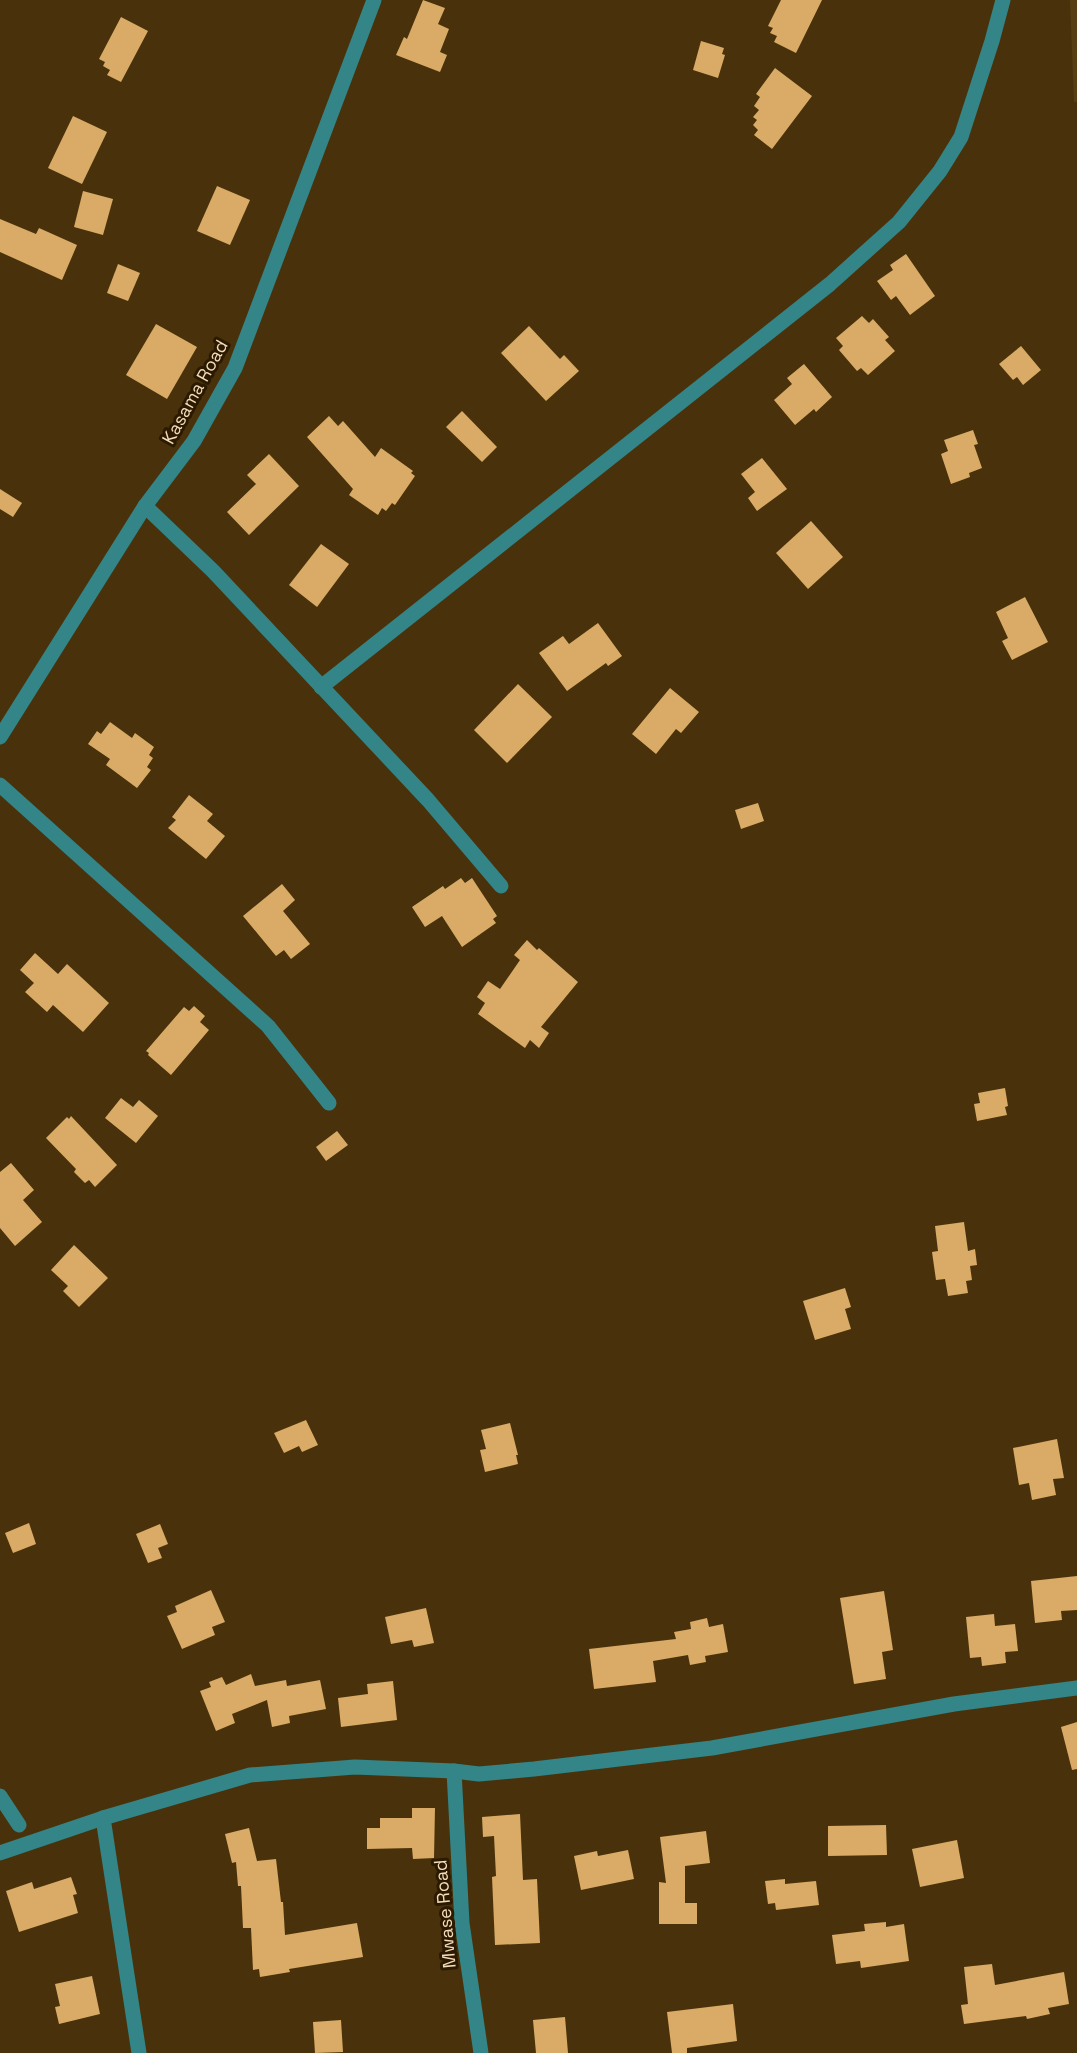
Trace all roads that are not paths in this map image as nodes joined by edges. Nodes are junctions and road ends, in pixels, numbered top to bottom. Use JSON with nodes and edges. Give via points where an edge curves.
{"nodes":[{"id":1,"x":374,"y":0,"type":"edge"},
{"id":2,"x":1003,"y":0,"type":"edge"},
{"id":3,"x":145,"y":506,"type":"junction"},
{"id":4,"x":321,"y":687,"type":"junction"},
{"id":5,"x":0,"y":737,"type":"edge"},
{"id":6,"x":0,"y":785,"type":"edge"},
{"id":7,"x":501,"y":886,"type":"dead end"},
{"id":8,"x":328,"y":1103,"type":"dead end"},
{"id":9,"x":1077,"y":1688,"type":"edge"},
{"id":10,"x":454,"y":1771,"type":"junction"},
{"id":11,"x":0,"y":1796,"type":"edge"},
{"id":12,"x":103,"y":1818,"type":"junction"},
{"id":13,"x":19,"y":1825,"type":"dead end"},
{"id":14,"x":0,"y":1853,"type":"edge"},
{"id":15,"x":139,"y":2053,"type":"edge"},
{"id":16,"x":481,"y":2053,"type":"edge"}],
"edges":[{"from":1,"to":3,"type":"street","name":"Kasama Road","via":[[235,368],[194,441]]},
{"from":2,"to":4,"type":"street","via":[[961,137],[940,171],[899,222],[830,284]]},
{"from":3,"to":4,"type":"street","via":[[213,571]]},
{"from":3,"to":5,"type":"street","name":"Kasama Road"},
{"from":4,"to":7,"type":"street","via":[[428,800]]},
{"from":6,"to":8,"type":"street","via":[[267,1026]]},
{"from":9,"to":10,"type":"street","via":[[954,1704],[712,1748],[478,1774]]},
{"from":10,"to":12,"type":"street","via":[[355,1767],[250,1775]]},
{"from":10,"to":16,"type":"street","name":"Mwase Road","via":[[462,1923]]},
{"from":11,"to":13,"type":"street"},
{"from":12,"to":14,"type":"street"},
{"from":12,"to":15,"type":"street"}]}
